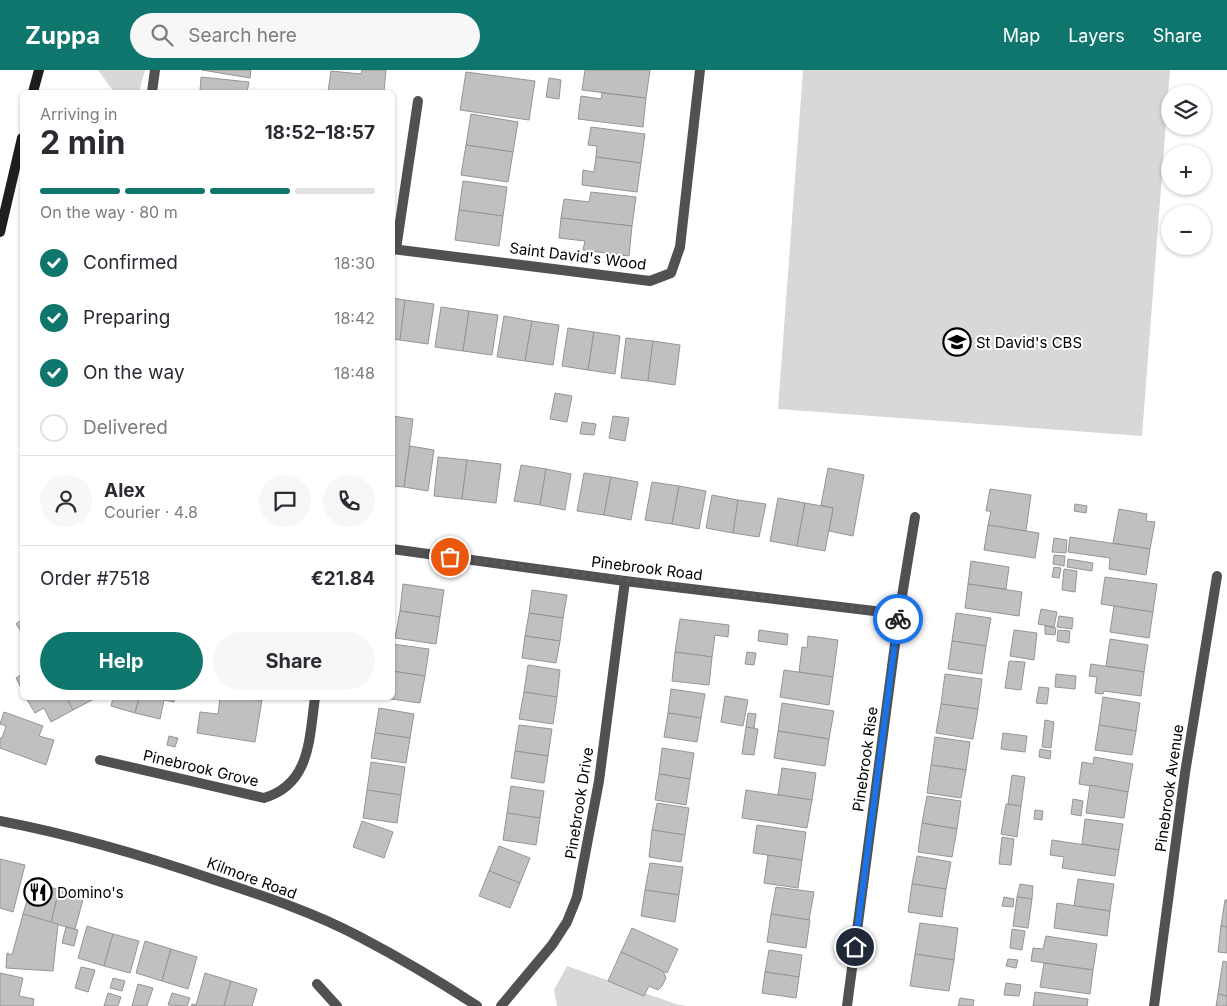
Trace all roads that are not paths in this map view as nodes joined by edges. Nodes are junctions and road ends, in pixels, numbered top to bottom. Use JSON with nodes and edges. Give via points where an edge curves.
{"nodes":[{"id":1,"x":39,"y":70,"type":"edge"},
{"id":2,"x":156,"y":70,"type":"edge"},
{"id":3,"x":700,"y":70,"type":"edge"},
{"id":4,"x":34,"y":90,"type":"edge"},
{"id":5,"x":152,"y":90,"type":"edge"},
{"id":6,"x":418,"y":101,"type":"dead end"},
{"id":7,"x":20,"y":147,"type":"edge"},
{"id":8,"x":0,"y":232,"type":"edge"},
{"id":9,"x":395,"y":243,"type":"edge"},
{"id":10,"x":395,"y":249,"type":"edge"},
{"id":11,"x":915,"y":517,"type":"dead end"},
{"id":12,"x":395,"y":549,"type":"edge"},
{"id":13,"x":1217,"y":576,"type":"dead end"},
{"id":14,"x":625,"y":581,"type":"junction"},
{"id":15,"x":899,"y":614,"type":"junction"},
{"id":16,"x":315,"y":700,"type":"edge"},
{"id":17,"x":100,"y":760,"type":"dead end"},
{"id":18,"x":0,"y":821,"type":"edge"},
{"id":19,"x":317,"y":984,"type":"dead end"},
{"id":20,"x":337,"y":1006,"type":"edge"},
{"id":21,"x":478,"y":1006,"type":"edge"},
{"id":22,"x":501,"y":1006,"type":"edge"},
{"id":23,"x":847,"y":1006,"type":"edge"},
{"id":24,"x":1154,"y":1006,"type":"edge"}],
"edges":[{"from":1,"to":4,"type":"main road"},
{"from":2,"to":5,"type":"street"},
{"from":3,"to":10,"type":"street","name":"Saint David's Wood","via":[[680,247],[671,273],[650,281]]},
{"from":6,"to":9,"type":"street","name":"Saint David's Wood"},
{"from":7,"to":8,"type":"main road"},
{"from":11,"to":15,"type":"street","name":"Pinebrook Rise"},
{"from":12,"to":14,"type":"street","name":"Pinebrook Road"},
{"from":13,"to":24,"type":"street","name":"Pinebrook Avenue","via":[[1185,773]]},
{"from":14,"to":15,"type":"street","name":"Pinebrook Road"},
{"from":14,"to":22,"type":"street","name":"Pinebrook Drive","via":[[599,781],[577,897],[567,922],[552,945]]},
{"from":15,"to":23,"type":"street","name":"Pinebrook Rise"},
{"from":16,"to":17,"type":"street","name":"Pinebrook Grove","via":[[301,772],[287,788],[264,798]]},
{"from":18,"to":21,"type":"street","name":"Kilmore Road","via":[[142,855],[266,897],[359,936]]},
{"from":19,"to":20,"type":"street"}]}
